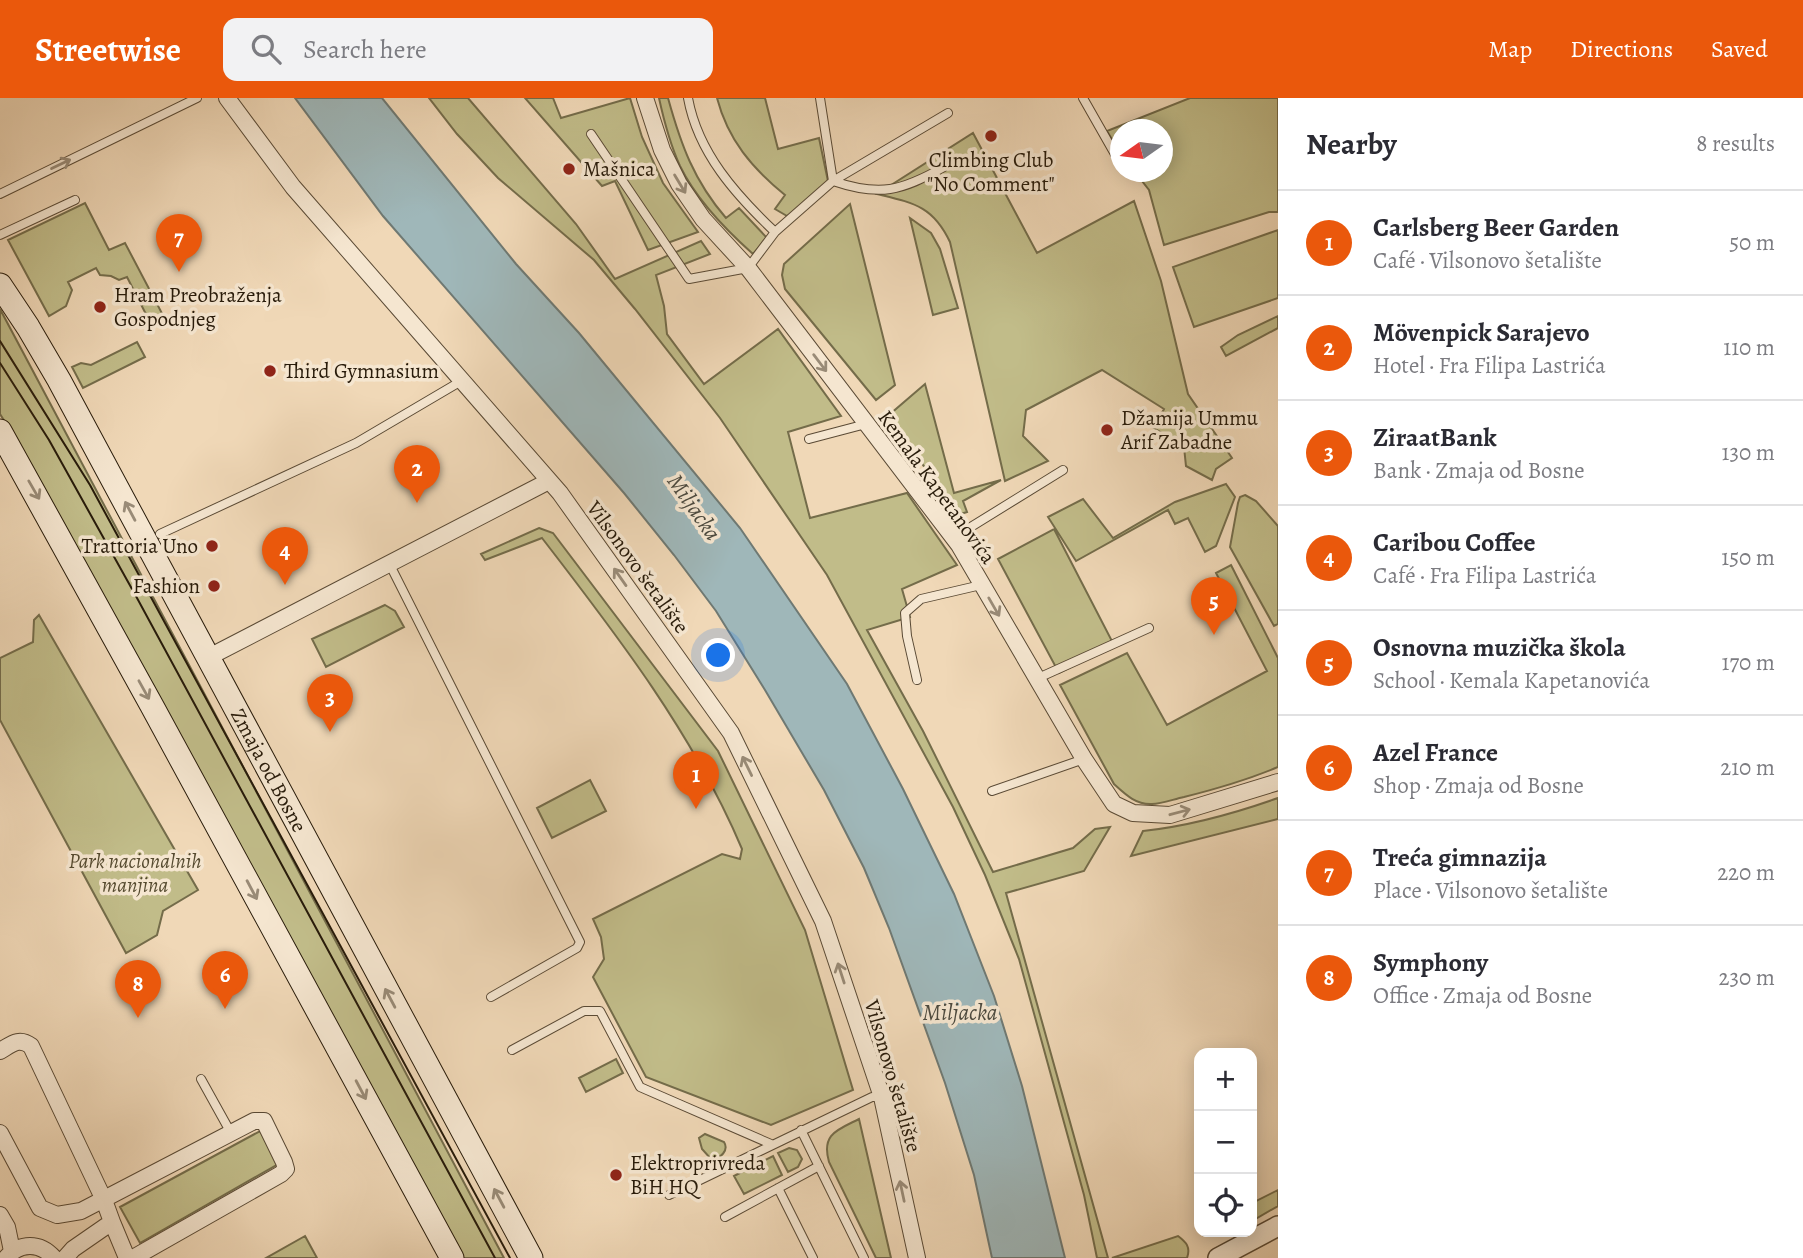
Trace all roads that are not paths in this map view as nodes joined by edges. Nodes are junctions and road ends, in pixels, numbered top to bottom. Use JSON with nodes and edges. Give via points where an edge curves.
{"nodes":[{"id":1,"x":197,"y":98,"type":"edge"},
{"id":2,"x":227,"y":98,"type":"edge"},
{"id":3,"x":645,"y":98,"type":"edge"},
{"id":4,"x":688,"y":98,"type":"edge"},
{"id":5,"x":820,"y":98,"type":"edge"},
{"id":6,"x":1083,"y":98,"type":"edge"},
{"id":7,"x":948,"y":113,"type":"dead end"},
{"id":8,"x":591,"y":134,"type":"dead end"},
{"id":9,"x":1110,"y":147,"type":"edge"},
{"id":10,"x":944,"y":167,"type":"dead end"},
{"id":11,"x":833,"y":181,"type":"junction"},
{"id":12,"x":0,"y":194,"type":"edge"},
{"id":13,"x":75,"y":200,"type":"dead end"},
{"id":14,"x":775,"y":232,"type":"junction"},
{"id":15,"x":0,"y":235,"type":"edge"},
{"id":16,"x":748,"y":268,"type":"junction"},
{"id":17,"x":0,"y":285,"type":"edge"},
{"id":18,"x":463,"y":380,"type":"junction"},
{"id":19,"x":866,"y":424,"type":"junction"},
{"id":20,"x":0,"y":431,"type":"edge"},
{"id":21,"x":809,"y":439,"type":"dead end"},
{"id":22,"x":1063,"y":470,"type":"dead end"},
{"id":23,"x":549,"y":481,"type":"junction"},
{"id":24,"x":160,"y":534,"type":"dead end"},
{"id":25,"x":953,"y":538,"type":"junction"},
{"id":26,"x":390,"y":565,"type":"junction"},
{"id":27,"x":981,"y":585,"type":"junction"},
{"id":28,"x":1149,"y":628,"type":"dead end"},
{"id":29,"x":207,"y":658,"type":"junction"},
{"id":30,"x":1036,"y":679,"type":"junction"},
{"id":31,"x":917,"y":680,"type":"dead end"},
{"id":32,"x":1084,"y":759,"type":"junction"},
{"id":33,"x":1278,"y":782,"type":"edge"},
{"id":34,"x":992,"y":792,"type":"dead end"},
{"id":35,"x":491,"y":997,"type":"dead end"},
{"id":36,"x":512,"y":1050,"type":"dead end"},
{"id":37,"x":0,"y":1051,"type":"edge"},
{"id":38,"x":201,"y":1079,"type":"dead end"},
{"id":39,"x":882,"y":1097,"type":"junction"},
{"id":40,"x":802,"y":1130,"type":"junction"},
{"id":41,"x":0,"y":1133,"type":"edge"},
{"id":42,"x":231,"y":1133,"type":"junction"},
{"id":43,"x":771,"y":1144,"type":"junction"},
{"id":44,"x":819,"y":1166,"type":"junction"},
{"id":45,"x":778,"y":1188,"type":"junction"},
{"id":46,"x":669,"y":1195,"type":"dead end"},
{"id":47,"x":104,"y":1200,"type":"junction"},
{"id":48,"x":725,"y":1217,"type":"dead end"},
{"id":49,"x":4,"y":1221,"type":"edge"},
{"id":50,"x":112,"y":1222,"type":"junction"},
{"id":51,"x":1278,"y":1226,"type":"edge"},
{"id":52,"x":31,"y":1245,"type":"junction"},
{"id":53,"x":9,"y":1255,"type":"edge"},
{"id":54,"x":61,"y":1255,"type":"edge"},
{"id":55,"x":127,"y":1258,"type":"edge"},
{"id":56,"x":133,"y":1258,"type":"edge"},
{"id":57,"x":452,"y":1258,"type":"edge"},
{"id":58,"x":531,"y":1258,"type":"edge"},
{"id":59,"x":813,"y":1258,"type":"edge"},
{"id":60,"x":864,"y":1258,"type":"edge"},
{"id":61,"x":917,"y":1258,"type":"edge"},
{"id":62,"x":1218,"y":1258,"type":"edge"}],
"edges":[{"from":12,"to":1,"type":"lane","one_way":true},
{"from":2,"to":18,"type":"street","name":"Vilsonovo šetalište","via":[[301,197]]},
{"from":3,"to":16,"type":"street","name":"Kemala Kapetanovića","one_way":true,"via":[[679,184],[703,219]]},
{"from":4,"to":14,"type":"lane","via":[[705,147],[727,182]]},
{"from":5,"to":11,"type":"lane"},
{"from":6,"to":9,"type":"lane"},
{"from":7,"to":11,"type":"lane"},
{"from":8,"to":16,"type":"lane","via":[[689,279]]},
{"from":10,"to":11,"type":"lane","via":[[892,191]]},
{"from":11,"to":14,"type":"lane"},
{"from":13,"to":15,"type":"lane"},
{"from":14,"to":16,"type":"lane"},
{"from":16,"to":19,"type":"street","name":"Kemala Kapetanovića","one_way":true},
{"from":29,"to":17,"type":"main road","name":"Zmaja od Bosne","one_way":true,"via":[[60,380]]},
{"from":18,"to":23,"type":"street","name":"Vilsonovo šetalište"},
{"from":18,"to":24,"type":"lane","via":[[356,443]]},
{"from":19,"to":21,"type":"lane"},
{"from":19,"to":25,"type":"street","name":"Kemala Kapetanovića"},
{"from":20,"to":57,"type":"main road","one_way":true},
{"from":22,"to":25,"type":"lane"},
{"from":23,"to":26,"type":"street"},
{"from":39,"to":23,"type":"street","name":"Vilsonovo šetalište","one_way":true,"via":[[823,921],[731,733]]},
{"from":25,"to":27,"type":"street","name":"Kemala Kapetanovića"},
{"from":26,"to":29,"type":"street"},
{"from":26,"to":35,"type":"lane","via":[[580,942],[577,948]]},
{"from":27,"to":30,"type":"street","name":"Kemala Kapetanovića","one_way":true},
{"from":27,"to":31,"type":"lane","via":[[921,599],[905,613]]},
{"from":28,"to":30,"type":"lane"},
{"from":58,"to":29,"type":"main road","name":"Zmaja od Bosne","one_way":true},
{"from":30,"to":32,"type":"street","name":"Kemala Kapetanovića"},
{"from":32,"to":33,"type":"street","name":"Kemala Kapetanovića","one_way":true,"via":[[1114,804],[1133,813],[1170,815]]},
{"from":32,"to":34,"type":"lane"},
{"from":36,"to":43,"type":"lane","via":[[584,1011],[600,1011],[640,1087]]},
{"from":37,"to":47,"type":"street","via":[[16,1041],[32,1046]]},
{"from":38,"to":42,"type":"lane"},
{"from":39,"to":40,"type":"lane","via":[[872,1097]]},
{"from":61,"to":39,"type":"street","name":"Vilsonovo šetalište","one_way":true},
{"from":40,"to":43,"type":"lane"},
{"from":40,"to":44,"type":"lane"},
{"from":41,"to":47,"type":"street","via":[[40,1208],[57,1215]]},
{"from":42,"to":47,"type":"street"},
{"from":42,"to":56,"type":"street","via":[[264,1121],[286,1169]]},
{"from":43,"to":46,"type":"lane"},
{"from":44,"to":45,"type":"lane"},
{"from":44,"to":60,"type":"lane"},
{"from":45,"to":48,"type":"lane"},
{"from":45,"to":59,"type":"lane"},
{"from":47,"to":50,"type":"street"},
{"from":49,"to":52,"type":"street"},
{"from":49,"to":53,"type":"street"},
{"from":50,"to":54,"type":"street"},
{"from":50,"to":55,"type":"street"},
{"from":51,"to":62,"type":"street"},
{"from":52,"to":53,"type":"street"},
{"from":52,"to":54,"type":"street"}]}
